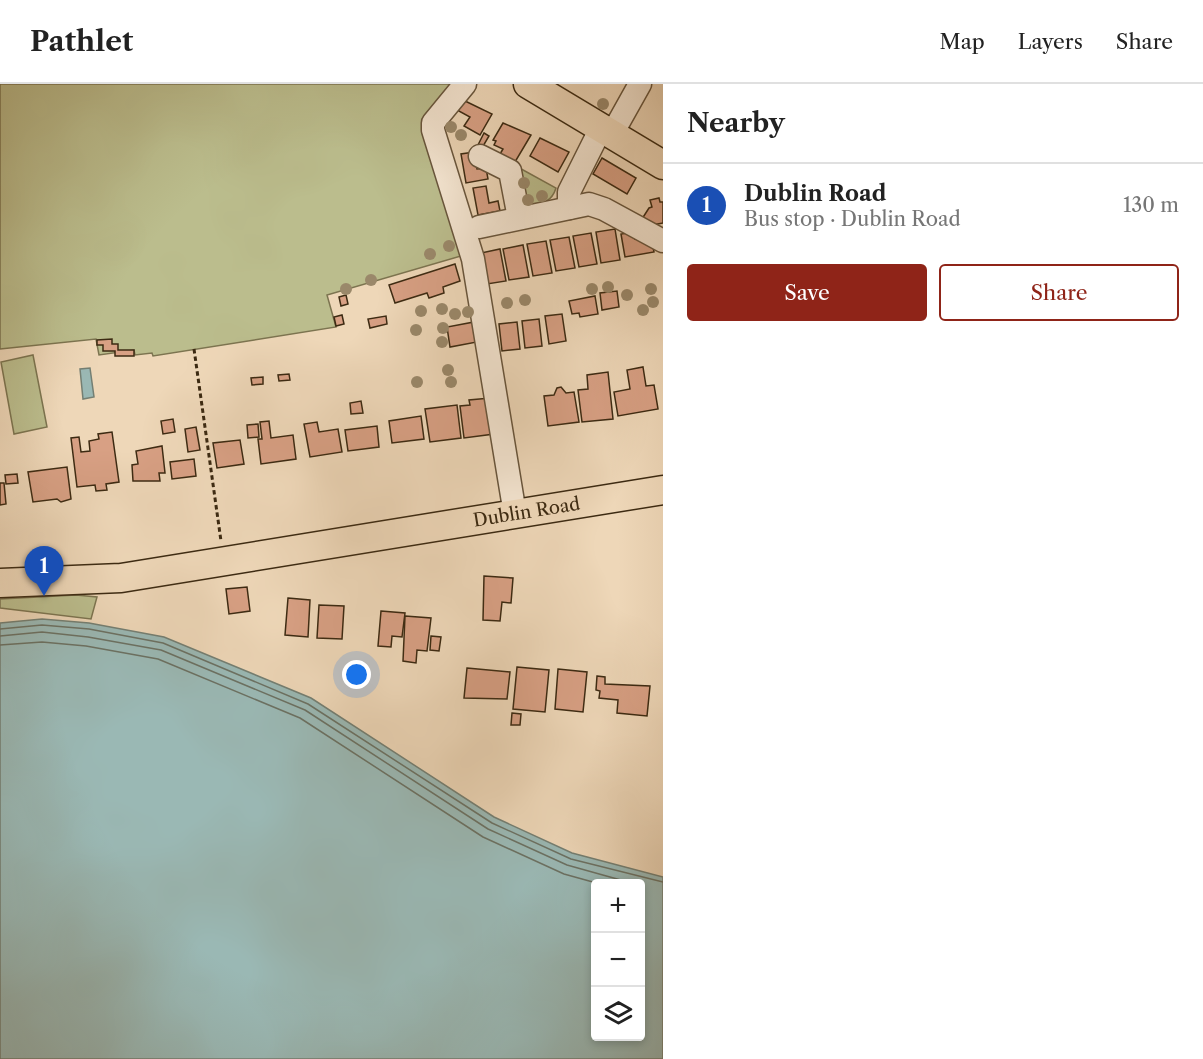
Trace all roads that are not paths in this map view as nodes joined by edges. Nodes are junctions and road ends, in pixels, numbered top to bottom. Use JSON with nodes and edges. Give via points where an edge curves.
{"nodes":[{"id":1,"x":528,"y":84,"type":"edge"},
{"id":2,"x":640,"y":84,"type":"edge"},
{"id":3,"x":450,"y":85,"type":"edge"},
{"id":4,"x":606,"y":131,"type":"junction"},
{"id":5,"x":480,"y":156,"type":"dead end"},
{"id":6,"x":663,"y":165,"type":"edge"},
{"id":7,"x":569,"y":208,"type":"junction"},
{"id":8,"x":519,"y":218,"type":"junction"},
{"id":9,"x":479,"y":227,"type":"dead end"},
{"id":10,"x":663,"y":241,"type":"edge"},
{"id":11,"x":663,"y":490,"type":"edge"},
{"id":12,"x":515,"y":514,"type":"junction"},
{"id":13,"x":0,"y":583,"type":"edge"}],
"edges":[{"from":1,"to":4,"type":"main road"},
{"from":2,"to":4,"type":"street"},
{"from":3,"to":12,"type":"street","via":[[433,130],[473,260]]},
{"from":4,"to":6,"type":"main road"},
{"from":4,"to":7,"type":"street","via":[[568,192]]},
{"from":5,"to":8,"type":"street","via":[[510,171],[508,184]]},
{"from":7,"to":8,"type":"street"},
{"from":7,"to":10,"type":"street","via":[[589,204]]},
{"from":8,"to":9,"type":"street"},
{"from":11,"to":12,"type":"main road","name":"Dublin Road"},
{"from":12,"to":13,"type":"main road","name":"Dublin Road","via":[[121,578]]}]}
